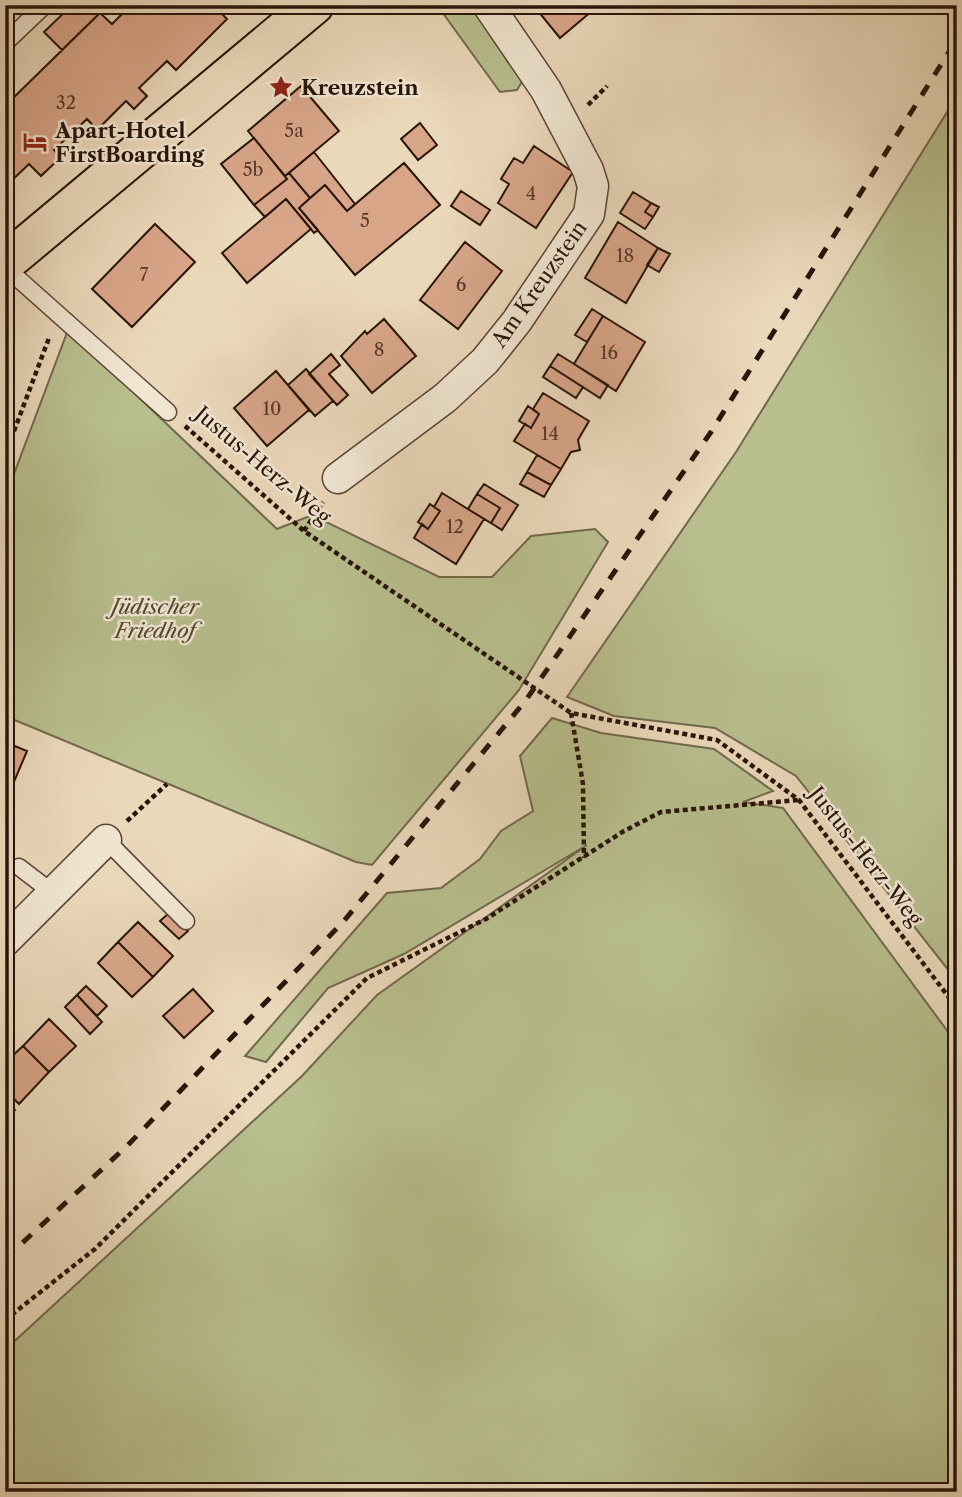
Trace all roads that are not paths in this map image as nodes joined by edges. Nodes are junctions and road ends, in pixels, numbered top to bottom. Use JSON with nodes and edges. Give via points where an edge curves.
{"nodes":[{"id":1,"x":45,"y":5,"type":"edge"},
{"id":2,"x":314,"y":5,"type":"edge"},
{"id":3,"x":488,"y":5,"type":"edge"},
{"id":4,"x":5,"y":43,"type":"edge"},
{"id":5,"x":5,"y":265,"type":"edge"},
{"id":6,"x":168,"y":412,"type":"road end"},
{"id":7,"x":338,"y":478,"type":"dead end"},
{"id":8,"x":106,"y":840,"type":"joint"},
{"id":9,"x":19,"y":867,"type":"dead end"},
{"id":10,"x":53,"y":893,"type":"junction"},
{"id":11,"x":186,"y":920,"type":"dead end"},
{"id":12,"x":5,"y":941,"type":"edge"}],
"edges":[{"from":1,"to":4,"type":"lane"},
{"from":2,"to":5,"type":"main road"},
{"from":3,"to":7,"type":"street","name":"Am Kreuzstein","via":[[546,90],[588,170],[593,186],[589,214],[485,361],[445,398]]},
{"from":5,"to":6,"type":"lane","name":"Justus-Herz-Weg"},
{"from":8,"to":10,"type":"street"},
{"from":8,"to":11,"type":"lane"},
{"from":9,"to":10,"type":"lane"},
{"from":10,"to":12,"type":"street"}]}
